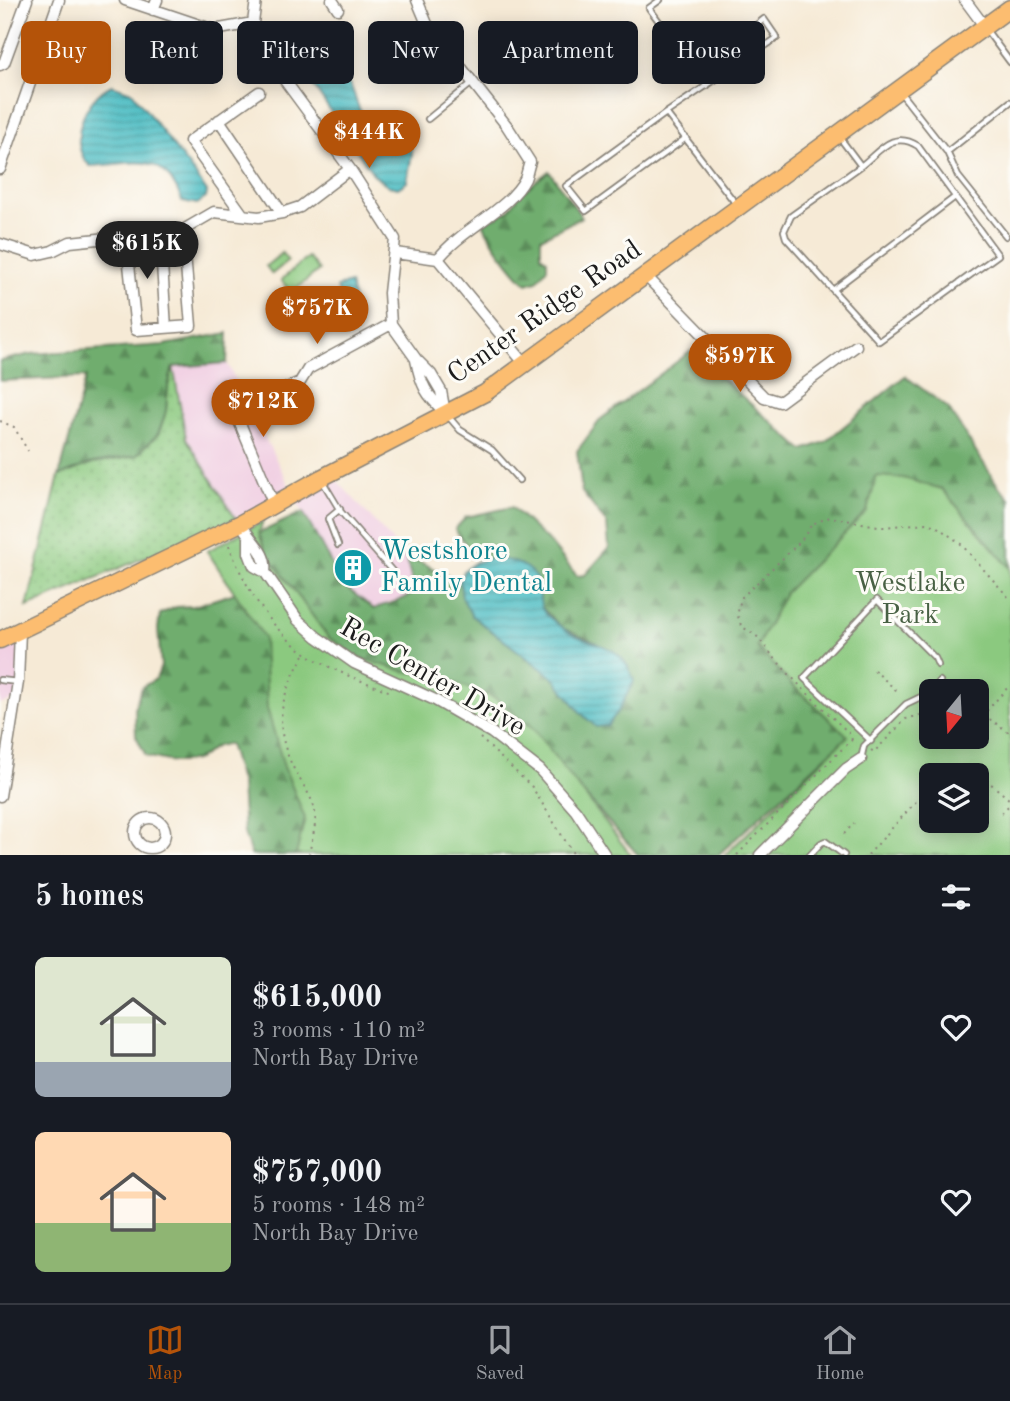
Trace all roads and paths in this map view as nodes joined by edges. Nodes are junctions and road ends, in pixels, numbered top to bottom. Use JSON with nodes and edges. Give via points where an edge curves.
{"nodes":[{"id":1,"x":25,"y":0,"type":"edge"},
{"id":2,"x":59,"y":0,"type":"edge"},
{"id":3,"x":125,"y":0,"type":"edge"},
{"id":4,"x":256,"y":0,"type":"edge"},
{"id":5,"x":417,"y":0,"type":"edge"},
{"id":6,"x":660,"y":0,"type":"edge"},
{"id":7,"x":965,"y":0,"type":"edge"},
{"id":8,"x":155,"y":5,"type":"edge"},
{"id":9,"x":1010,"y":8,"type":"edge"},
{"id":10,"x":253,"y":21,"type":"edge"},
{"id":11,"x":659,"y":21,"type":"edge"},
{"id":12,"x":761,"y":21,"type":"edge"},
{"id":13,"x":237,"y":26,"type":"edge"},
{"id":14,"x":985,"y":27,"type":"junction"},
{"id":15,"x":765,"y":46,"type":"edge"},
{"id":16,"x":1010,"y":62,"type":"edge"},
{"id":17,"x":0,"y":65,"type":"edge"},
{"id":18,"x":473,"y":82,"type":"junction"},
{"id":19,"x":287,"y":84,"type":"edge"},
{"id":20,"x":710,"y":84,"type":"edge"},
{"id":21,"x":707,"y":86,"type":"joint"},
{"id":22,"x":899,"y":90,"type":"junction"},
{"id":23,"x":259,"y":92,"type":"dead end"},
{"id":24,"x":1010,"y":102,"type":"edge"},
{"id":25,"x":666,"y":113,"type":"junction"},
{"id":26,"x":428,"y":119,"type":"dead end"},
{"id":27,"x":219,"y":120,"type":"junction"},
{"id":28,"x":838,"y":135,"type":"junction"},
{"id":29,"x":686,"y":138,"type":"junction"},
{"id":30,"x":947,"y":152,"type":"junction"},
{"id":31,"x":861,"y":166,"type":"junction"},
{"id":32,"x":0,"y":169,"type":"edge"},
{"id":33,"x":350,"y":169,"type":"junction"},
{"id":34,"x":955,"y":197,"type":"junction"},
{"id":35,"x":738,"y":208,"type":"junction"},
{"id":36,"x":282,"y":213,"type":"junction"},
{"id":37,"x":243,"y":215,"type":"junction"},
{"id":38,"x":183,"y":230,"type":"junction"},
{"id":39,"x":160,"y":232,"type":"junction"},
{"id":40,"x":126,"y":236,"type":"junction"},
{"id":41,"x":1006,"y":236,"type":"dead end"},
{"id":42,"x":0,"y":244,"type":"edge"},
{"id":43,"x":395,"y":253,"type":"junction"},
{"id":44,"x":438,"y":259,"type":"junction"},
{"id":45,"x":646,"y":275,"type":"junction"},
{"id":46,"x":833,"y":290,"type":"junction"},
{"id":47,"x":391,"y":324,"type":"junction"},
{"id":48,"x":166,"y":328,"type":"junction"},
{"id":49,"x":856,"y":346,"type":"dead end"},
{"id":50,"x":525,"y":364,"type":"junction"},
{"id":51,"x":224,"y":385,"type":"dead end"},
{"id":52,"x":261,"y":400,"type":"dead end"},
{"id":53,"x":445,"y":413,"type":"junction"},
{"id":54,"x":0,"y":421,"type":"edge"},
{"id":55,"x":28,"y":451,"type":"dead end"},
{"id":56,"x":321,"y":478,"type":"junction"},
{"id":57,"x":519,"y":480,"type":"dead end"},
{"id":58,"x":275,"y":505,"type":"junction"},
{"id":59,"x":340,"y":509,"type":"junction"},
{"id":60,"x":241,"y":523,"type":"junction"},
{"id":61,"x":229,"y":544,"type":"dead end"},
{"id":62,"x":338,"y":545,"type":"dead end"},
{"id":63,"x":393,"y":572,"type":"dead end"},
{"id":64,"x":1010,"y":599,"type":"edge"},
{"id":65,"x":20,"y":631,"type":"junction"},
{"id":66,"x":0,"y":640,"type":"edge"},
{"id":67,"x":305,"y":653,"type":"junction"},
{"id":68,"x":938,"y":665,"type":"dead end"},
{"id":69,"x":874,"y":670,"type":"dead end"},
{"id":70,"x":0,"y":680,"type":"edge"},
{"id":71,"x":18,"y":682,"type":"junction"},
{"id":72,"x":1010,"y":685,"type":"edge"},
{"id":73,"x":897,"y":691,"type":"dead end"},
{"id":74,"x":392,"y":692,"type":"dead end"},
{"id":75,"x":919,"y":698,"type":"edge"},
{"id":76,"x":989,"y":708,"type":"edge"},
{"id":77,"x":919,"y":715,"type":"edge"},
{"id":78,"x":989,"y":720,"type":"edge"},
{"id":79,"x":473,"y":733,"type":"dead end"},
{"id":80,"x":1010,"y":733,"type":"edge"},
{"id":81,"x":852,"y":740,"type":"junction"},
{"id":82,"x":871,"y":741,"type":"junction"},
{"id":83,"x":858,"y":743,"type":"dead end"},
{"id":84,"x":870,"y":750,"type":"dead end"},
{"id":85,"x":861,"y":760,"type":"joint"},
{"id":86,"x":989,"y":782,"type":"edge"},
{"id":87,"x":800,"y":791,"type":"junction"},
{"id":88,"x":0,"y":796,"type":"edge"},
{"id":89,"x":806,"y":797,"type":"dead end"},
{"id":90,"x":919,"y":798,"type":"dead end"},
{"id":91,"x":1010,"y":800,"type":"edge"},
{"id":92,"x":1010,"y":804,"type":"edge"},
{"id":93,"x":1002,"y":813,"type":"dead end"},
{"id":94,"x":854,"y":822,"type":"dead end"},
{"id":95,"x":844,"y":834,"type":"dead end"},
{"id":96,"x":309,"y":855,"type":"edge"},
{"id":97,"x":574,"y":855,"type":"edge"},
{"id":98,"x":605,"y":855,"type":"edge"},
{"id":99,"x":737,"y":855,"type":"edge"},
{"id":100,"x":760,"y":855,"type":"edge"},
{"id":101,"x":810,"y":855,"type":"edge"},
{"id":102,"x":844,"y":855,"type":"edge"},
{"id":103,"x":868,"y":855,"type":"edge"}],
"edges":[{"from":1,"to":17,"type":"street"},
{"from":2,"to":32,"type":"street"},
{"from":3,"to":8,"type":"street"},
{"from":4,"to":10,"type":"street"},
{"from":5,"to":18,"type":"street","via":[[427,24]]},
{"from":6,"to":11,"type":"lane","via":[[649,8]]},
{"from":7,"to":14,"type":"street"},
{"from":8,"to":13,"type":"street","via":[[215,30]]},
{"from":9,"to":14,"type":"main road","name":"Center Ridge Road"},
{"from":12,"to":15,"type":"lane","via":[[777,38]]},
{"from":14,"to":16,"type":"lane"},
{"from":14,"to":22,"type":"main road","name":"Center Ridge Road"},
{"from":18,"to":26,"type":"lane"},
{"from":18,"to":44,"type":"street","via":[[530,162],[525,179],[506,200],[449,244]]},
{"from":19,"to":33,"type":"street"},
{"from":20,"to":21,"type":"lane"},
{"from":21,"to":25,"type":"lane"},
{"from":22,"to":28,"type":"main road","name":"Center Ridge Road"},
{"from":22,"to":30,"type":"lane"},
{"from":23,"to":27,"type":"street"},
{"from":24,"to":30,"type":"lane"},
{"from":25,"to":29,"type":"lane"},
{"from":25,"to":29,"type":"lane","via":[[566,186],[586,211]]},
{"from":27,"to":36,"type":"street"},
{"from":27,"to":37,"type":"street","via":[[190,141]]},
{"from":28,"to":31,"type":"lane"},
{"from":28,"to":35,"type":"main road","name":"Center Ridge Road"},
{"from":29,"to":35,"type":"lane"},
{"from":30,"to":41,"type":"lane","via":[[958,176]]},
{"from":31,"to":34,"type":"lane","via":[[894,140],[907,139],[918,146]]},
{"from":31,"to":46,"type":"lane","via":[[791,216],[784,231]]},
{"from":33,"to":36,"type":"street","via":[[299,207]]},
{"from":33,"to":43,"type":"street","via":[[388,225]]},
{"from":34,"to":46,"type":"lane"},
{"from":34,"to":46,"type":"lane","via":[[998,255],[879,341]]},
{"from":35,"to":45,"type":"main road","name":"Center Ridge Road"},
{"from":36,"to":37,"type":"street"},
{"from":37,"to":38,"type":"street","via":[[214,212]]},
{"from":38,"to":39,"type":"street"},
{"from":38,"to":48,"type":"street","via":[[191,326]]},
{"from":39,"to":40,"type":"street"},
{"from":39,"to":48,"type":"street"},
{"from":40,"to":42,"type":"street","via":[[70,242],[35,255]]},
{"from":40,"to":48,"type":"street","via":[[136,330]]},
{"from":43,"to":44,"type":"street"},
{"from":43,"to":47,"type":"street","via":[[389,293]]},
{"from":44,"to":50,"type":"street"},
{"from":45,"to":49,"type":"street","via":[[764,397],[780,402]]},
{"from":45,"to":50,"type":"main road","name":"Center Ridge Road"},
{"from":47,"to":52,"type":"street","via":[[308,369],[300,382]]},
{"from":47,"to":53,"type":"street","via":[[416,359],[420,383]]},
{"from":50,"to":53,"type":"main road","name":"Center Ridge Road","via":[[485,393]]},
{"from":51,"to":58,"type":"street"},
{"from":53,"to":56,"type":"main road","name":"Center Ridge Road"},
{"from":53,"to":57,"type":"lane","via":[[460,430],[492,450]]},
{"from":54,"to":55,"type":"path","via":[[14,427]]},
{"from":56,"to":58,"type":"main road","name":"Center Ridge Road"},
{"from":56,"to":59,"type":"lane"},
{"from":58,"to":60,"type":"main road","name":"Center Ridge Road"},
{"from":59,"to":62,"type":"lane","via":[[328,519]]},
{"from":59,"to":63,"type":"lane"},
{"from":60,"to":65,"type":"main road","name":"Center Ridge Road"},
{"from":60,"to":98,"type":"street","name":"Rec Center Drive","via":[[266,561],[264,572],[298,620],[354,663],[435,700],[540,770],[576,811]]},
{"from":61,"to":67,"type":"path","via":[[266,613]]},
{"from":64,"to":81,"type":"path","via":[[960,543],[936,526],[883,527],[830,517],[813,524],[743,597],[739,620]]},
{"from":65,"to":66,"type":"main road","name":"Center Ridge Road"},
{"from":65,"to":71,"type":"street"},
{"from":67,"to":74,"type":"path"},
{"from":67,"to":96,"type":"path","via":[[288,687],[280,726],[286,752],[314,808]]},
{"from":68,"to":82,"type":"lane","via":[[877,600],[804,678]]},
{"from":69,"to":73,"type":"path"},
{"from":70,"to":71,"type":"lane"},
{"from":71,"to":88,"type":"street"},
{"from":72,"to":76,"type":"path"},
{"from":75,"to":82,"type":"lane","via":[[906,704]]},
{"from":77,"to":84,"type":"path","via":[[906,719],[874,752]]},
{"from":78,"to":80,"type":"path"},
{"from":79,"to":97,"type":"path","via":[[532,787]]},
{"from":81,"to":83,"type":"path"},
{"from":81,"to":87,"type":"path"},
{"from":82,"to":85,"type":"lane","via":[[864,746]]},
{"from":85,"to":100,"type":"street","via":[[846,769]]},
{"from":86,"to":91,"type":"path"},
{"from":87,"to":89,"type":"path"},
{"from":87,"to":99,"type":"path"},
{"from":90,"to":103,"type":"path"},
{"from":92,"to":93,"type":"path"},
{"from":94,"to":95,"type":"path"},
{"from":101,"to":102,"type":"lane","via":[[825,841]]}]}
